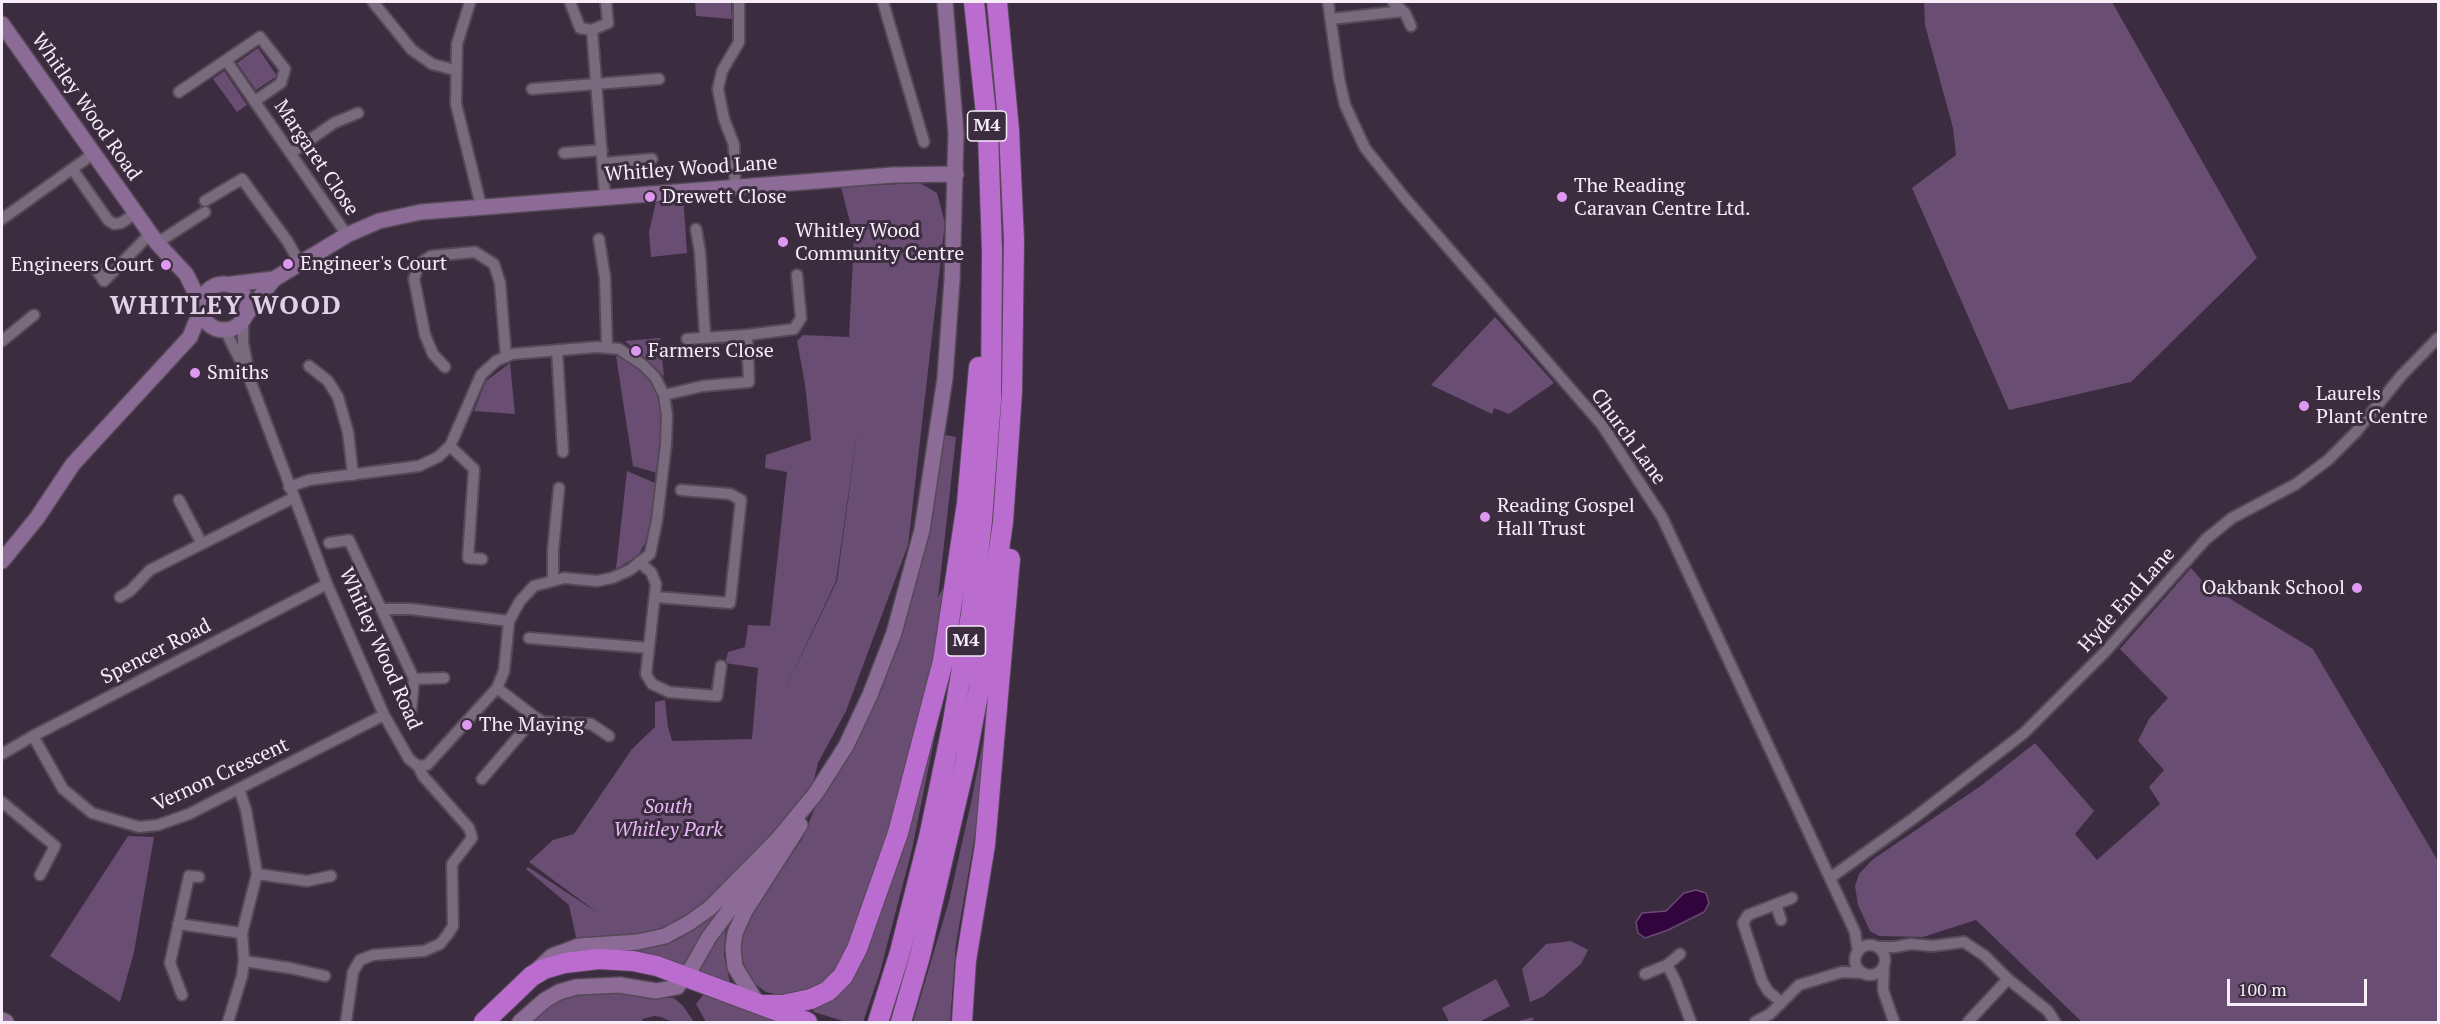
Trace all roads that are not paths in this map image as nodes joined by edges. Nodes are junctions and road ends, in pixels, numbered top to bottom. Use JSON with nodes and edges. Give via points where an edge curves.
{"nodes":[{"id":1,"x":373,"y":2,"type":"edge"},
{"id":2,"x":470,"y":2,"type":"edge"},
{"id":3,"x":570,"y":2,"type":"edge"},
{"id":4,"x":606,"y":2,"type":"edge"},
{"id":5,"x":739,"y":2,"type":"edge"},
{"id":6,"x":883,"y":2,"type":"edge"},
{"id":7,"x":945,"y":2,"type":"edge"},
{"id":8,"x":974,"y":2,"type":"edge"},
{"id":9,"x":997,"y":2,"type":"edge"},
{"id":10,"x":1328,"y":2,"type":"edge"},
{"id":11,"x":1393,"y":2,"type":"edge"},
{"id":12,"x":1403,"y":11,"type":"junction"},
{"id":13,"x":1331,"y":19,"type":"junction"},
{"id":14,"x":2,"y":24,"type":"edge"},
{"id":15,"x":1410,"y":26,"type":"dead end"},
{"id":16,"x":592,"y":30,"type":"junction"},
{"id":17,"x":226,"y":60,"type":"junction"},
{"id":18,"x":455,"y":70,"type":"junction"},
{"id":19,"x":659,"y":79,"type":"dead end"},
{"id":20,"x":594,"y":84,"type":"junction"},
{"id":21,"x":532,"y":89,"type":"dead end"},
{"id":22,"x":179,"y":92,"type":"dead end"},
{"id":23,"x":255,"y":101,"type":"junction"},
{"id":24,"x":358,"y":113,"type":"dead end"},
{"id":25,"x":924,"y":142,"type":"dead end"},
{"id":26,"x":602,"y":150,"type":"junction"},
{"id":27,"x":291,"y":153,"type":"junction"},
{"id":28,"x":564,"y":153,"type":"dead end"},
{"id":29,"x":93,"y":154,"type":"junction"},
{"id":30,"x":652,"y":159,"type":"dead end"},
{"id":31,"x":603,"y":163,"type":"junction"},
{"id":32,"x":73,"y":170,"type":"junction"},
{"id":33,"x":956,"y":174,"type":"junction"},
{"id":34,"x":735,"y":187,"type":"junction"},
{"id":35,"x":605,"y":197,"type":"junction"},
{"id":36,"x":481,"y":206,"type":"junction"},
{"id":37,"x":136,"y":213,"type":"junction"},
{"id":38,"x":2,"y":219,"type":"edge"},
{"id":39,"x":696,"y":229,"type":"dead end"},
{"id":40,"x":347,"y":236,"type":"junction"},
{"id":41,"x":154,"y":238,"type":"junction"},
{"id":42,"x":599,"y":239,"type":"dead end"},
{"id":43,"x":992,"y":251,"type":"junction"},
{"id":44,"x":300,"y":264,"type":"junction"},
{"id":45,"x":96,"y":269,"type":"dead end"},
{"id":46,"x":186,"y":274,"type":"junction"},
{"id":47,"x":797,"y":276,"type":"dead end"},
{"id":48,"x":274,"y":279,"type":"junction"},
{"id":49,"x":228,"y":283,"type":"junction"},
{"id":50,"x":201,"y":307,"type":"junction"},
{"id":51,"x":34,"y":315,"type":"dead end"},
{"id":52,"x":244,"y":319,"type":"junction"},
{"id":53,"x":218,"y":329,"type":"junction"},
{"id":54,"x":747,"y":335,"type":"junction"},
{"id":55,"x":705,"y":336,"type":"junction"},
{"id":56,"x":190,"y":337,"type":"junction"},
{"id":57,"x":2439,"y":338,"type":"edge"},
{"id":58,"x":687,"y":339,"type":"dead end"},
{"id":59,"x":2,"y":340,"type":"edge"},
{"id":60,"x":607,"y":347,"type":"junction"},
{"id":61,"x":558,"y":350,"type":"junction"},
{"id":62,"x":506,"y":357,"type":"junction"},
{"id":63,"x":309,"y":366,"type":"dead end"},
{"id":64,"x":445,"y":367,"type":"dead end"},
{"id":65,"x":250,"y":380,"type":"junction"},
{"id":66,"x":664,"y":395,"type":"junction"},
{"id":67,"x":450,"y":446,"type":"junction"},
{"id":68,"x":562,"y":452,"type":"dead end"},
{"id":69,"x":1008,"y":463,"type":"junction"},
{"id":70,"x":353,"y":475,"type":"junction"},
{"id":71,"x":559,"y":488,"type":"dead end"},
{"id":72,"x":681,"y":490,"type":"dead end"},
{"id":73,"x":291,"y":493,"type":"junction"},
{"id":74,"x":179,"y":500,"type":"dead end"},
{"id":75,"x":329,"y":543,"type":"dead end"},
{"id":76,"x":202,"y":544,"type":"junction"},
{"id":77,"x":482,"y":559,"type":"dead end"},
{"id":78,"x":2,"y":561,"type":"edge"},
{"id":79,"x":639,"y":562,"type":"junction"},
{"id":80,"x":553,"y":580,"type":"junction"},
{"id":81,"x":327,"y":584,"type":"junction"},
{"id":82,"x":120,"y":597,"type":"dead end"},
{"id":83,"x":655,"y":597,"type":"junction"},
{"id":84,"x":381,"y":609,"type":"junction"},
{"id":85,"x":509,"y":621,"type":"junction"},
{"id":86,"x":529,"y":638,"type":"dead end"},
{"id":87,"x":649,"y":648,"type":"junction"},
{"id":88,"x":721,"y":666,"type":"dead end"},
{"id":89,"x":444,"y":678,"type":"dead end"},
{"id":90,"x":414,"y":679,"type":"junction"},
{"id":91,"x":497,"y":688,"type":"junction"},
{"id":92,"x":411,"y":710,"type":"dead end"},
{"id":93,"x":384,"y":716,"type":"junction"},
{"id":94,"x":535,"y":717,"type":"junction"},
{"id":95,"x":33,"y":736,"type":"junction"},
{"id":96,"x":609,"y":736,"type":"dead end"},
{"id":97,"x":2,"y":754,"type":"edge"},
{"id":98,"x":418,"y":766,"type":"junction"},
{"id":99,"x":482,"y":779,"type":"dead end"},
{"id":100,"x":239,"y":789,"type":"junction"},
{"id":101,"x":816,"y":793,"type":"junction"},
{"id":102,"x":3,"y":809,"type":"edge"},
{"id":103,"x":778,"y":858,"type":"junction"},
{"id":104,"x":257,"y":874,"type":"junction"},
{"id":105,"x":40,"y":875,"type":"dead end"},
{"id":106,"x":331,"y":876,"type":"dead end"},
{"id":107,"x":199,"y":877,"type":"dead end"},
{"id":108,"x":1830,"y":878,"type":"junction"},
{"id":109,"x":1792,"y":898,"type":"dead end"},
{"id":110,"x":1776,"y":905,"type":"junction"},
{"id":111,"x":1781,"y":920,"type":"dead end"},
{"id":112,"x":178,"y":924,"type":"junction"},
{"id":113,"x":1855,"y":932,"type":"junction"},
{"id":114,"x":242,"y":933,"type":"junction"},
{"id":115,"x":1874,"y":946,"type":"junction"},
{"id":116,"x":1896,"y":947,"type":"junction"},
{"id":117,"x":1680,"y":954,"type":"dead end"},
{"id":118,"x":1857,"y":956,"type":"junction"},
{"id":119,"x":244,"y":961,"type":"junction"},
{"id":120,"x":1885,"y":961,"type":"junction"},
{"id":121,"x":1667,"y":965,"type":"junction"},
{"id":122,"x":1842,"y":972,"type":"junction"},
{"id":123,"x":1645,"y":974,"type":"dead end"},
{"id":124,"x":1867,"y":974,"type":"junction"},
{"id":125,"x":325,"y":976,"type":"dead end"},
{"id":126,"x":532,"y":976,"type":"junction"},
{"id":127,"x":2008,"y":979,"type":"junction"},
{"id":128,"x":680,"y":982,"type":"junction"},
{"id":129,"x":1883,"y":990,"type":"junction"},
{"id":130,"x":182,"y":994,"type":"dead end"},
{"id":131,"x":1781,"y":1002,"type":"junction"},
{"id":132,"x":759,"y":1004,"type":"junction"},
{"id":133,"x":497,"y":1014,"type":"edge"},
{"id":134,"x":2,"y":1020,"type":"edge"},
{"id":135,"x":6,"y":1023,"type":"edge"},
{"id":136,"x":228,"y":1023,"type":"edge"},
{"id":137,"x":346,"y":1023,"type":"edge"},
{"id":138,"x":484,"y":1023,"type":"edge"},
{"id":139,"x":520,"y":1023,"type":"edge"},
{"id":140,"x":807,"y":1023,"type":"edge"},
{"id":141,"x":878,"y":1023,"type":"edge"},
{"id":142,"x":901,"y":1023,"type":"edge"},
{"id":143,"x":962,"y":1023,"type":"edge"},
{"id":144,"x":1691,"y":1023,"type":"edge"},
{"id":145,"x":1755,"y":1023,"type":"edge"},
{"id":146,"x":1894,"y":1023,"type":"edge"},
{"id":147,"x":1968,"y":1023,"type":"edge"},
{"id":148,"x":2055,"y":1023,"type":"edge"}],
"edges":[{"from":1,"to":18,"type":"street","via":[[412,50],[432,64]]},
{"from":2,"to":18,"type":"street","via":[[457,44]]},
{"from":3,"to":16,"type":"street","via":[[580,28]]},
{"from":4,"to":16,"type":"street","via":[[608,23]]},
{"from":5,"to":34,"type":"street","via":[[739,42],[722,71],[718,89],[734,145]]},
{"from":6,"to":25,"type":"street"},
{"from":7,"to":33,"type":"main road","via":[[954,88]]},
{"from":8,"to":43,"type":"highway","number":"M4","via":[[988,133]]},
{"from":9,"to":69,"type":"highway","number":"M4","via":[[1014,240]]},
{"from":10,"to":13,"type":"street","name":"Church Lane"},
{"from":11,"to":12,"type":"street"},
{"from":12,"to":13,"type":"street"},
{"from":12,"to":15,"type":"street"},
{"from":13,"to":108,"type":"street","name":"Church Lane","via":[[1345,108],[1365,148],[1602,424],[1649,495],[1686,565]]},
{"from":14,"to":29,"type":"main road","name":"Whitley Wood Road"},
{"from":16,"to":20,"type":"street"},
{"from":17,"to":22,"type":"street","name":"Margaret Close"},
{"from":17,"to":23,"type":"street","name":"Margaret Close"},
{"from":17,"to":23,"type":"street","name":"Margaret Close","via":[[260,37],[285,69],[281,83]]},
{"from":18,"to":36,"type":"street","via":[[460,125]]},
{"from":19,"to":20,"type":"street"},
{"from":20,"to":21,"type":"street"},
{"from":20,"to":26,"type":"street"},
{"from":23,"to":27,"type":"street","name":"Margaret Close"},
{"from":24,"to":27,"type":"street","via":[[333,123]]},
{"from":26,"to":28,"type":"street"},
{"from":26,"to":31,"type":"street"},
{"from":27,"to":40,"type":"street","name":"Margaret Close"},
{"from":29,"to":32,"type":"street"},
{"from":29,"to":37,"type":"main road","name":"Whitley Wood Road"},
{"from":30,"to":31,"type":"street"},
{"from":31,"to":35,"type":"street"},
{"from":32,"to":37,"type":"street","via":[[108,220],[122,223]]},
{"from":32,"to":38,"type":"street"},
{"from":33,"to":34,"type":"main road","name":"Whitley Wood Lane"},
{"from":33,"to":101,"type":"main road","via":[[945,378],[922,530],[883,665],[846,746]]},
{"from":34,"to":35,"type":"main road","name":"Whitley Wood Lane"},
{"from":35,"to":36,"type":"main road","name":"Whitley Wood Lane"},
{"from":36,"to":40,"type":"main road","name":"Whitley Wood Lane","via":[[379,221]]},
{"from":37,"to":41,"type":"main road","name":"Whitley Wood Road"},
{"from":39,"to":55,"type":"street"},
{"from":40,"to":44,"type":"main road","name":"Whitley Wood Lane"},
{"from":41,"to":44,"type":"street","via":[[242,179]]},
{"from":41,"to":45,"type":"street","via":[[104,281]]},
{"from":41,"to":46,"type":"main road","name":"Whitley Wood Road"},
{"from":42,"to":60,"type":"street","via":[[605,278]]},
{"from":43,"to":132,"type":"highway","number":"M4","via":[[967,503],[948,627],[898,832],[857,949],[843,976],[828,991],[812,999],[783,1005]]},
{"from":43,"to":141,"type":"highway","number":"M4","via":[[990,420],[971,615],[929,837]]},
{"from":44,"to":48,"type":"main road","name":"Whitley Wood Lane"},
{"from":46,"to":49,"type":"main road"},
{"from":46,"to":50,"type":"main road","name":"Whitley Wood Road"},
{"from":47,"to":54,"type":"street","via":[[801,318],[794,329]]},
{"from":48,"to":49,"type":"main road","name":"Whitley Wood Lane"},
{"from":48,"to":52,"type":"main road","name":"Whitley Wood Lane"},
{"from":49,"to":50,"type":"main road","via":[[211,287]]},
{"from":49,"to":52,"type":"main road","via":[[242,290],[248,301]]},
{"from":50,"to":53,"type":"main road","via":[[204,321]]},
{"from":50,"to":56,"type":"main road"},
{"from":51,"to":59,"type":"street"},
{"from":52,"to":53,"type":"main road","via":[[232,329]]},
{"from":52,"to":65,"type":"street","name":"Whitley Wood Road","via":[[243,343]]},
{"from":53,"to":56,"type":"main road"},
{"from":53,"to":65,"type":"street","name":"Whitley Wood Road"},
{"from":54,"to":55,"type":"street"},
{"from":54,"to":66,"type":"street","via":[[749,382]]},
{"from":55,"to":58,"type":"street"},
{"from":56,"to":78,"type":"main road","via":[[73,464]]},
{"from":57,"to":108,"type":"street","name":"Hyde End Lane","via":[[2328,460],[2296,484],[2232,518],[2206,539],[2105,652],[2024,733]]},
{"from":60,"to":61,"type":"street"},
{"from":60,"to":66,"type":"street","via":[[619,349],[643,364]]},
{"from":61,"to":62,"type":"street"},
{"from":61,"to":68,"type":"street"},
{"from":62,"to":64,"type":"street","via":[[500,283],[494,264],[475,252],[431,256],[419,264],[414,279],[425,335],[433,354]]},
{"from":62,"to":67,"type":"street","via":[[481,375]]},
{"from":63,"to":70,"type":"street","via":[[328,381],[338,397],[348,432]]},
{"from":65,"to":73,"type":"street","name":"Whitley Wood Road"},
{"from":66,"to":79,"type":"street","via":[[667,425],[657,520],[650,554]]},
{"from":67,"to":70,"type":"street","via":[[419,466]]},
{"from":67,"to":77,"type":"street","via":[[474,469],[468,558]]},
{"from":69,"to":142,"type":"highway","number":"M4","via":[[990,615],[965,764]]},
{"from":69,"to":143,"type":"highway","number":"M4","via":[[1010,561],[1002,661],[984,852],[966,961]]},
{"from":70,"to":73,"type":"street","via":[[309,480]]},
{"from":71,"to":80,"type":"street"},
{"from":72,"to":83,"type":"street","via":[[730,494],[741,500],[730,603]]},
{"from":73,"to":76,"type":"street"},
{"from":73,"to":81,"type":"street","name":"Whitley Wood Road"},
{"from":74,"to":76,"type":"street"},
{"from":75,"to":84,"type":"street","via":[[349,540]]},
{"from":76,"to":82,"type":"street","via":[[150,570]]},
{"from":79,"to":80,"type":"street","via":[[612,578]]},
{"from":79,"to":83,"type":"street","via":[[651,572],[656,584]]},
{"from":80,"to":85,"type":"street","via":[[534,586]]},
{"from":81,"to":93,"type":"street","name":"Whitley Wood Road"},
{"from":81,"to":95,"type":"street","name":"Spencer Road"},
{"from":83,"to":87,"type":"street"},
{"from":84,"to":85,"type":"street"},
{"from":84,"to":90,"type":"street"},
{"from":85,"to":91,"type":"street","via":[[504,671]]},
{"from":86,"to":87,"type":"street"},
{"from":87,"to":88,"type":"street","via":[[646,674],[652,684],[669,692],[717,696]]},
{"from":89,"to":90,"type":"street"},
{"from":90,"to":92,"type":"street"},
{"from":91,"to":94,"type":"street"},
{"from":91,"to":98,"type":"street","via":[[427,765]]},
{"from":93,"to":98,"type":"street","name":"Whitley Wood Road","via":[[409,759]]},
{"from":93,"to":100,"type":"street","name":"Vernon Crescent"},
{"from":94,"to":96,"type":"street","via":[[543,722],[591,724]]},
{"from":94,"to":99,"type":"street"},
{"from":95,"to":97,"type":"street","name":"Spencer Road"},
{"from":95,"to":100,"type":"street","name":"Vernon Crescent","via":[[63,789],[92,813],[124,824],[158,825]]},
{"from":98,"to":137,"type":"street","name":"Whitley Wood Road","via":[[469,828],[472,838],[452,864],[453,926],[441,944],[424,951],[374,955],[360,960],[353,972]]},
{"from":100,"to":104,"type":"street"},
{"from":101,"to":103,"type":"main road"},
{"from":101,"to":126,"type":"main road","via":[[721,897],[689,923],[665,936],[568,950],[552,956]]},
{"from":102,"to":105,"type":"street","via":[[55,846]]},
{"from":103,"to":128,"type":"main road","via":[[724,916]]},
{"from":103,"to":132,"type":"main road","via":[[739,922],[733,941],[735,967]]},
{"from":104,"to":106,"type":"street","via":[[307,881]]},
{"from":104,"to":114,"type":"street"},
{"from":107,"to":112,"type":"street","via":[[189,876]]},
{"from":108,"to":113,"type":"street","name":"Church Lane"},
{"from":109,"to":110,"type":"street"},
{"from":110,"to":111,"type":"street"},
{"from":110,"to":131,"type":"street","via":[[1749,915],[1743,923],[1762,981]]},
{"from":112,"to":114,"type":"street"},
{"from":112,"to":130,"type":"street","via":[[170,963]]},
{"from":113,"to":115,"type":"street","name":"Church Lane"},
{"from":113,"to":118,"type":"street","name":"Church Lane"},
{"from":114,"to":119,"type":"street"},
{"from":115,"to":116,"type":"street"},
{"from":115,"to":118,"type":"street","via":[[1865,946]]},
{"from":115,"to":120,"type":"street"},
{"from":116,"to":120,"type":"street"},
{"from":116,"to":127,"type":"street","via":[[1964,942]]},
{"from":117,"to":121,"type":"street"},
{"from":118,"to":122,"type":"street"},
{"from":118,"to":124,"type":"street","via":[[1858,967]]},
{"from":119,"to":125,"type":"street"},
{"from":119,"to":136,"type":"street"},
{"from":120,"to":124,"type":"street","via":[[1879,971]]},
{"from":120,"to":129,"type":"street"},
{"from":121,"to":123,"type":"street"},
{"from":121,"to":144,"type":"street"},
{"from":122,"to":124,"type":"street"},
{"from":122,"to":131,"type":"street","via":[[1799,985]]},
{"from":124,"to":129,"type":"street"},
{"from":126,"to":128,"type":"highway","via":[[565,963],[599,958],[657,966]]},
{"from":126,"to":133,"type":"highway"},
{"from":127,"to":147,"type":"street"},
{"from":127,"to":148,"type":"street","via":[[2048,1011]]},
{"from":128,"to":132,"type":"highway"},
{"from":128,"to":139,"type":"main road","via":[[656,991],[603,984],[576,987],[545,1000]]},
{"from":129,"to":146,"type":"street"},
{"from":131,"to":145,"type":"street"},
{"from":132,"to":140,"type":"highway"},
{"from":133,"to":138,"type":"highway"},
{"from":134,"to":135,"type":"main road"}]}
